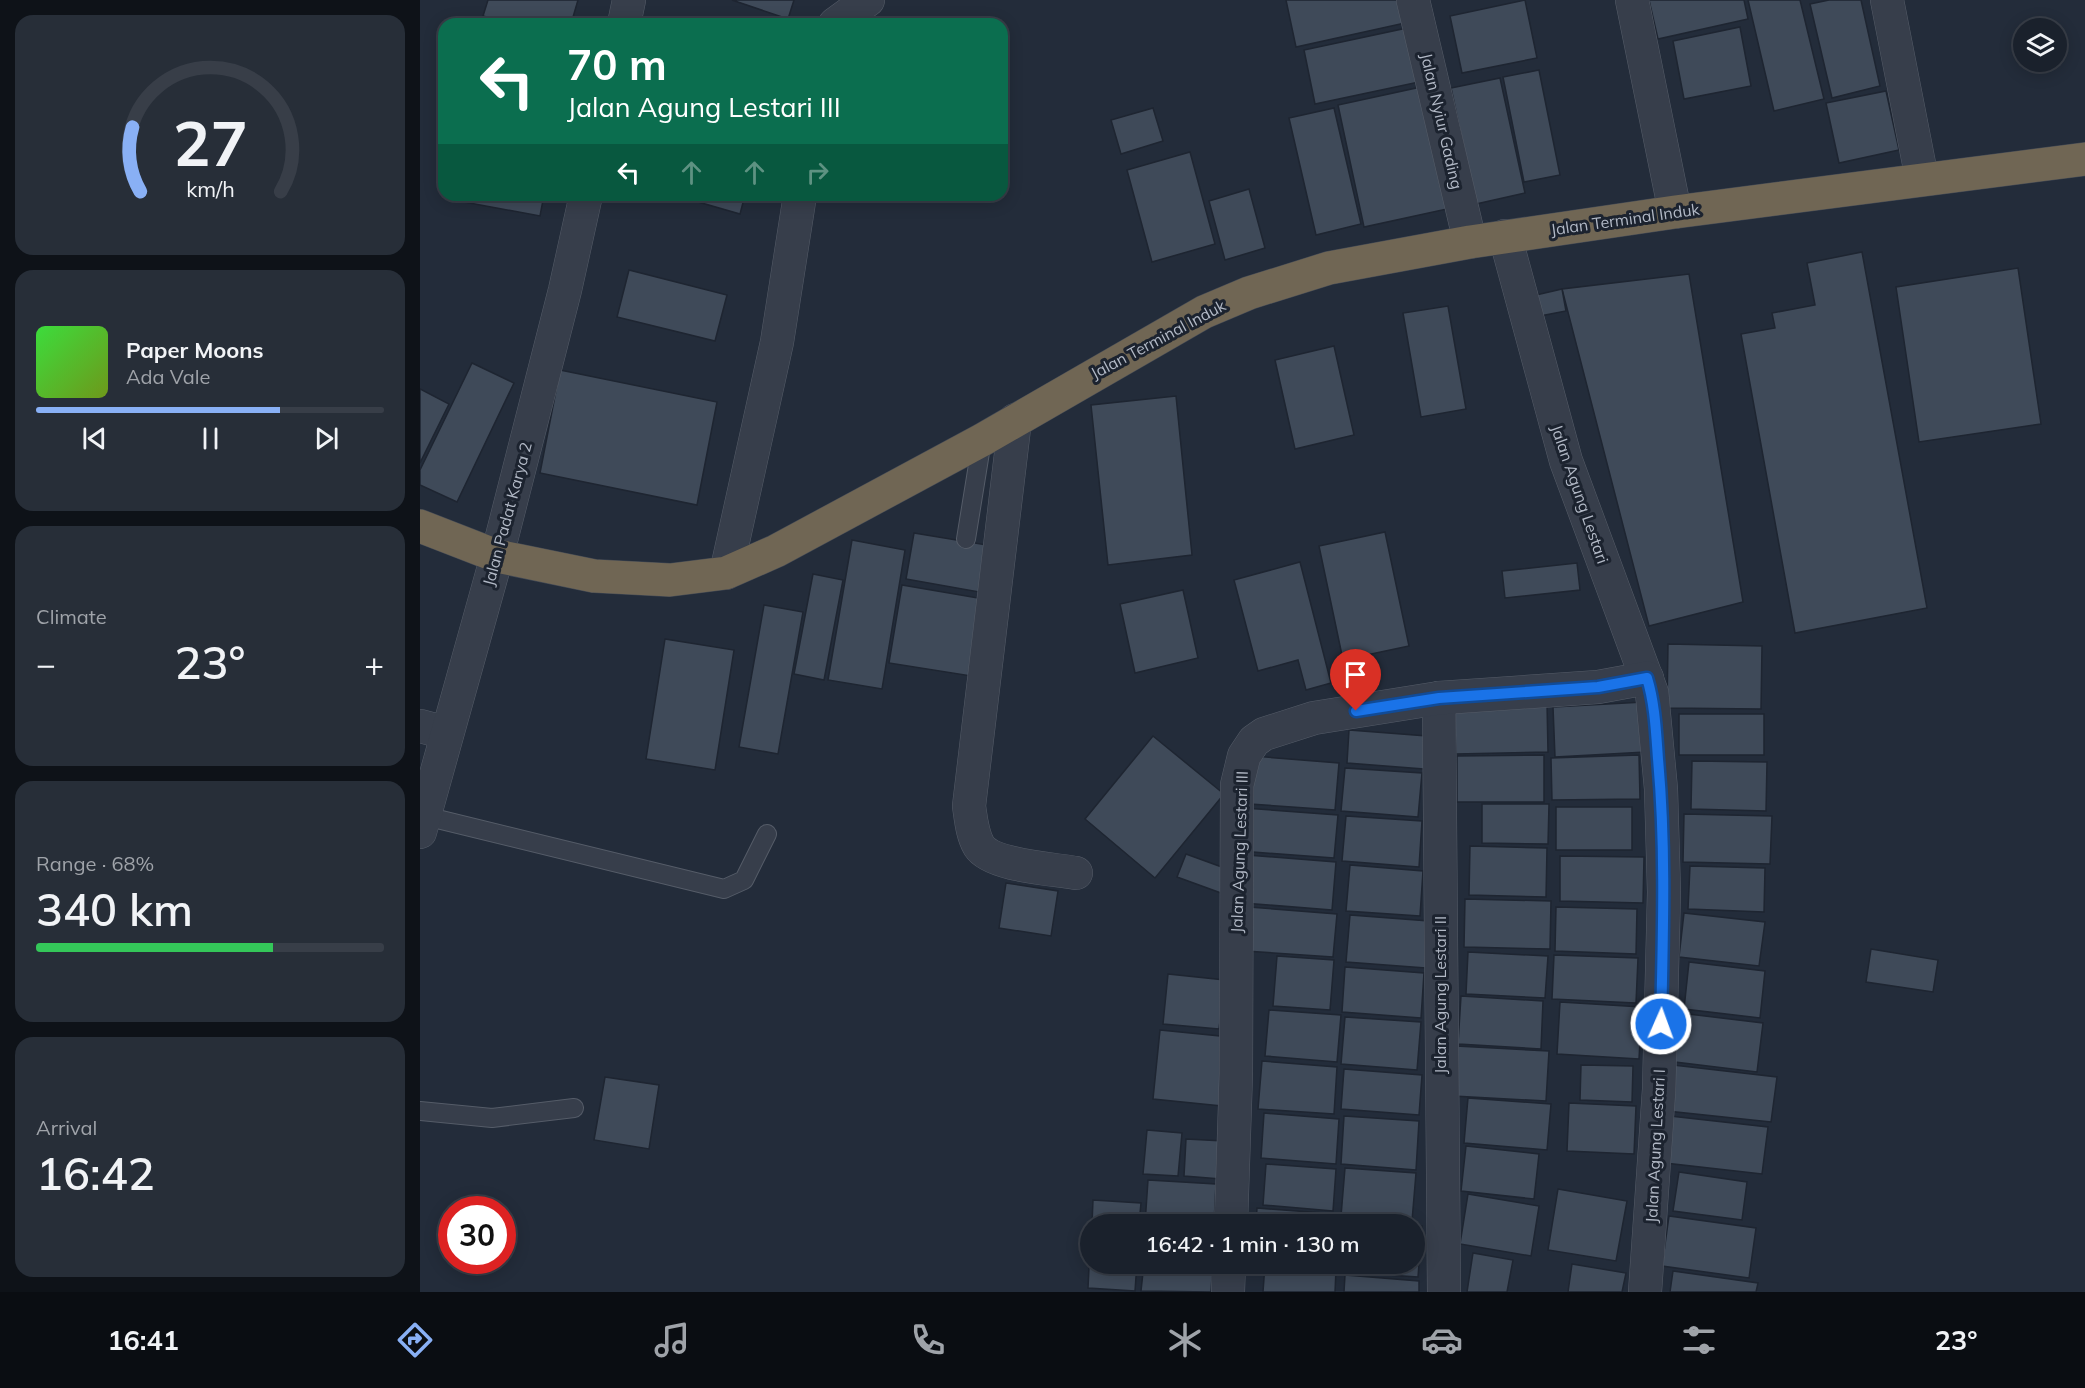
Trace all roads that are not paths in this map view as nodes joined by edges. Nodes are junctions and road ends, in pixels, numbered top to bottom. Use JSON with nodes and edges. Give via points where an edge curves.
{"nodes":[{"id":1,"x":629,"y":0,"type":"edge"},
{"id":2,"x":868,"y":0,"type":"edge"},
{"id":3,"x":1413,"y":0,"type":"edge"},
{"id":4,"x":1632,"y":0,"type":"edge"},
{"id":5,"x":1887,"y":0,"type":"edge"},
{"id":6,"x":625,"y":18,"type":"edge"},
{"id":7,"x":843,"y":18,"type":"edge"},
{"id":8,"x":2085,"y":159,"type":"edge"},
{"id":9,"x":1922,"y":179,"type":"junction"},
{"id":10,"x":585,"y":201,"type":"edge"},
{"id":11,"x":799,"y":201,"type":"edge"},
{"id":12,"x":1675,"y":212,"type":"junction"},
{"id":13,"x":1505,"y":236,"type":"junction"},
{"id":14,"x":1470,"y":242,"type":"junction"},
{"id":15,"x":1015,"y":420,"type":"junction"},
{"id":16,"x":982,"y":440,"type":"junction"},
{"id":17,"x":420,"y":526,"type":"edge"},
{"id":18,"x":966,"y":539,"type":"dead end"},
{"id":19,"x":497,"y":556,"type":"junction"},
{"id":20,"x":726,"y":573,"type":"junction"},
{"id":21,"x":1647,"y":678,"type":"junction"},
{"id":22,"x":1439,"y":698,"type":"junction"},
{"id":23,"x":433,"y":729,"type":"edge"},
{"id":24,"x":423,"y":824,"type":"edge"},
{"id":25,"x":767,"y":834,"type":"dead end"},
{"id":26,"x":1077,"y":873,"type":"dead end"},
{"id":27,"x":574,"y":1108,"type":"dead end"},
{"id":28,"x":420,"y":1111,"type":"edge"},
{"id":29,"x":1231,"y":1214,"type":"edge"},
{"id":30,"x":1229,"y":1274,"type":"edge"},
{"id":31,"x":1228,"y":1292,"type":"edge"},
{"id":32,"x":1444,"y":1292,"type":"edge"},
{"id":33,"x":1646,"y":1292,"type":"edge"}],
"edges":[{"from":1,"to":6,"type":"street"},
{"from":2,"to":7,"type":"street"},
{"from":3,"to":14,"type":"street","name":"Jalan Nyiur Gading"},
{"from":4,"to":12,"type":"street"},
{"from":5,"to":9,"type":"street"},
{"from":8,"to":9,"type":"highway","name":"Jalan Terminal Induk"},
{"from":9,"to":12,"type":"highway","name":"Jalan Terminal Induk"},
{"from":10,"to":19,"type":"street","name":"Jalan Padat Karya 2"},
{"from":11,"to":20,"type":"street","via":[[777,342]]},
{"from":12,"to":13,"type":"highway","name":"Jalan Terminal Induk"},
{"from":13,"to":14,"type":"highway","name":"Jalan Terminal Induk"},
{"from":13,"to":21,"type":"street","name":"Jalan Agung Lestari","via":[[1566,461]]},
{"from":14,"to":15,"type":"highway","name":"Jalan Terminal Induk","via":[[1329,267],[1249,293],[1154,338]]},
{"from":15,"to":16,"type":"highway","name":"Jalan Terminal Induk"},
{"from":15,"to":26,"type":"street","via":[[969,806],[971,821],[974,836],[985,853],[1000,860]]},
{"from":16,"to":18,"type":"lane"},
{"from":16,"to":20,"type":"highway","name":"Jalan Terminal Induk","via":[[776,551]]},
{"from":17,"to":19,"type":"highway","name":"Jalan Terminal Induk"},
{"from":19,"to":20,"type":"highway","name":"Jalan Terminal Induk","via":[[594,576],[670,580]]},
{"from":19,"to":23,"type":"street","name":"Jalan Padat Karya 2"},
{"from":21,"to":22,"type":"street","name":"Jalan Agung Lestari III","via":[[1598,687]]},
{"from":21,"to":33,"type":"street","name":"Jalan Agung Lestari I","via":[[1652,693],[1661,789],[1664,892],[1659,1089]]},
{"from":22,"to":29,"type":"street","name":"Jalan Agung Lestari III","via":[[1314,718],[1254,741],[1244,756],[1237,804]]},
{"from":22,"to":32,"type":"street","name":"Jalan Agung Lestari II"},
{"from":23,"to":24,"type":"street","name":"Jalan Padat Karya 2"},
{"from":24,"to":25,"type":"lane","via":[[724,889],[744,880]]},
{"from":27,"to":28,"type":"lane","via":[[492,1118]]},
{"from":30,"to":31,"type":"street"}]}
